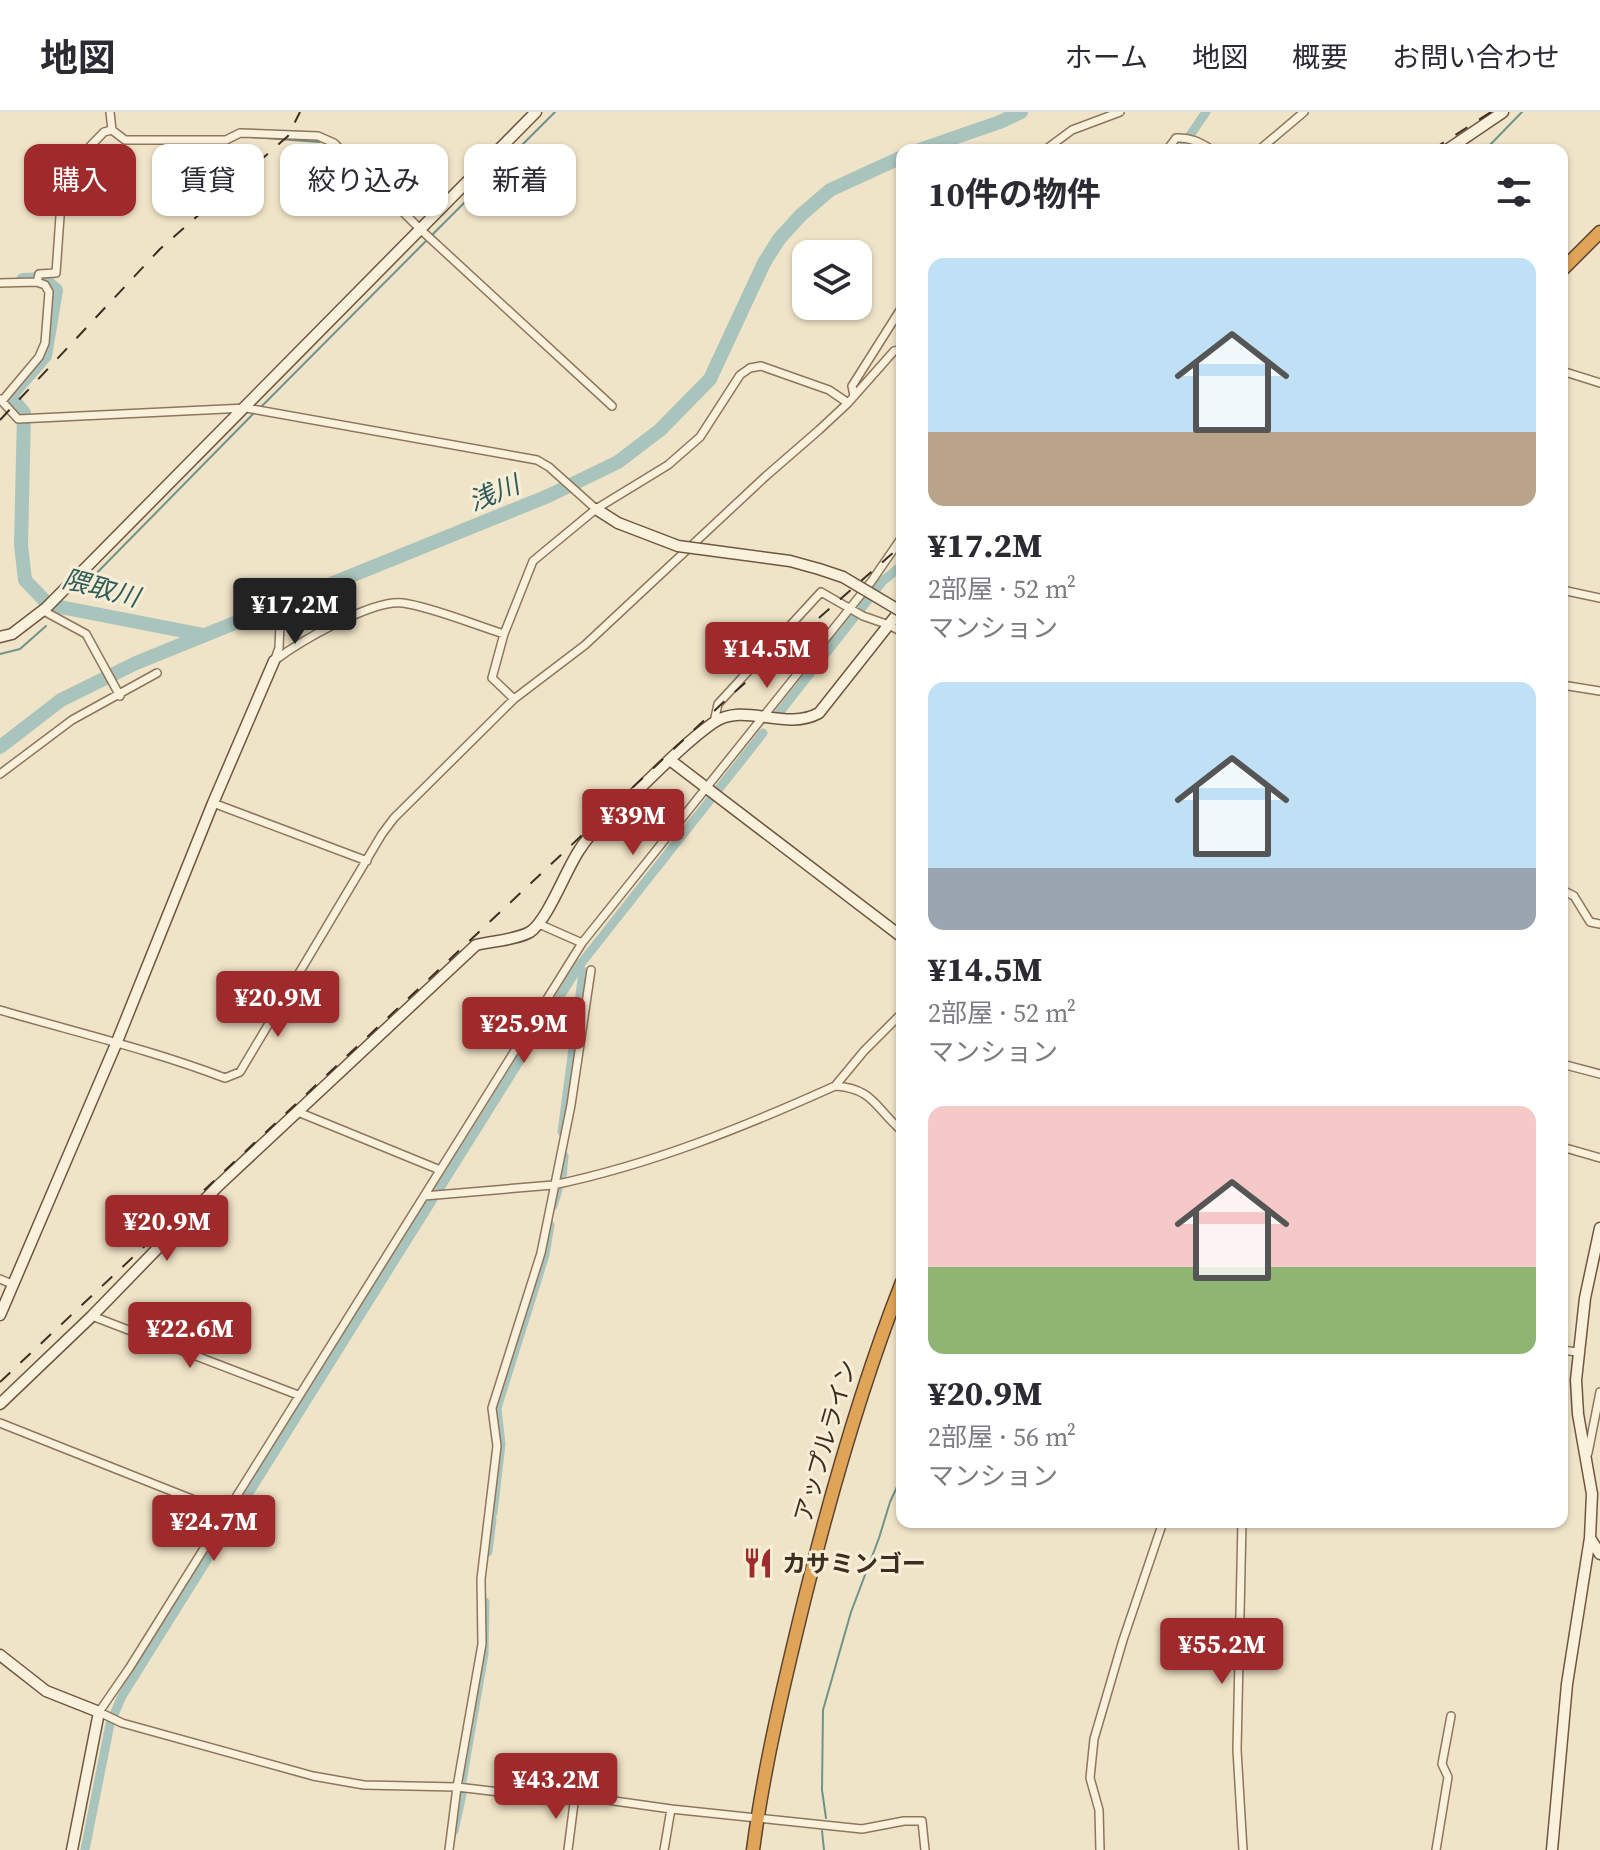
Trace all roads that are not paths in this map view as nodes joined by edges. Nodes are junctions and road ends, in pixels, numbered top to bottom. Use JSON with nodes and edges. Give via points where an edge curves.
{"nodes":[{"id":1,"x":110,"y":112,"type":"edge"},
{"id":2,"x":536,"y":112,"type":"edge"},
{"id":3,"x":1120,"y":112,"type":"edge"},
{"id":4,"x":1304,"y":112,"type":"edge"},
{"id":5,"x":1503,"y":112,"type":"edge"},
{"id":6,"x":112,"y":130,"type":"junction"},
{"id":7,"x":1053,"y":144,"type":"edge"},
{"id":8,"x":1172,"y":144,"type":"edge"},
{"id":9,"x":1203,"y":144,"type":"edge"},
{"id":10,"x":1266,"y":144,"type":"edge"},
{"id":11,"x":1456,"y":144,"type":"edge"},
{"id":12,"x":420,"y":229,"type":"junction"},
{"id":13,"x":1600,"y":232,"type":"edge"},
{"id":14,"x":1568,"y":264,"type":"edge"},
{"id":15,"x":37,"y":280,"type":"junction"},
{"id":16,"x":0,"y":283,"type":"edge"},
{"id":17,"x":896,"y":316,"type":"edge"},
{"id":18,"x":896,"y":350,"type":"edge"},
{"id":19,"x":1568,"y":373,"type":"edge"},
{"id":20,"x":1600,"y":383,"type":"edge"},
{"id":21,"x":854,"y":396,"type":"junction"},
{"id":22,"x":1,"y":400,"type":"edge"},
{"id":23,"x":848,"y":403,"type":"junction"},
{"id":24,"x":612,"y":406,"type":"dead end"},
{"id":25,"x":246,"y":408,"type":"junction"},
{"id":26,"x":596,"y":509,"type":"junction"},
{"id":27,"x":896,"y":546,"type":"edge"},
{"id":28,"x":1568,"y":591,"type":"edge"},
{"id":29,"x":1600,"y":598,"type":"edge"},
{"id":30,"x":896,"y":607,"type":"edge"},
{"id":31,"x":44,"y":609,"type":"junction"},
{"id":32,"x":852,"y":609,"type":"junction"},
{"id":33,"x":896,"y":617,"type":"edge"},
{"id":34,"x":280,"y":624,"type":"dead end"},
{"id":35,"x":889,"y":625,"type":"junction"},
{"id":36,"x":896,"y":629,"type":"edge"},
{"id":37,"x":504,"y":634,"type":"junction"},
{"id":38,"x":0,"y":637,"type":"edge"},
{"id":39,"x":274,"y":661,"type":"junction"},
{"id":40,"x":157,"y":673,"type":"dead end"},
{"id":41,"x":1568,"y":686,"type":"edge"},
{"id":42,"x":1600,"y":691,"type":"edge"},
{"id":43,"x":119,"y":694,"type":"junction"},
{"id":44,"x":514,"y":699,"type":"junction"},
{"id":45,"x":764,"y":718,"type":"junction"},
{"id":46,"x":714,"y":722,"type":"junction"},
{"id":47,"x":670,"y":760,"type":"junction"},
{"id":48,"x":0,"y":774,"type":"edge"},
{"id":49,"x":711,"y":794,"type":"junction"},
{"id":50,"x":213,"y":803,"type":"junction"},
{"id":51,"x":367,"y":861,"type":"junction"},
{"id":52,"x":1568,"y":893,"type":"edge"},
{"id":53,"x":539,"y":924,"type":"junction"},
{"id":54,"x":1600,"y":924,"type":"edge"},
{"id":55,"x":896,"y":933,"type":"edge"},
{"id":56,"x":582,"y":943,"type":"junction"},
{"id":57,"x":591,"y":970,"type":"dead end"},
{"id":58,"x":0,"y":1010,"type":"edge"},
{"id":59,"x":896,"y":1019,"type":"edge"},
{"id":60,"x":116,"y":1044,"type":"junction"},
{"id":61,"x":1568,"y":1066,"type":"edge"},
{"id":62,"x":1600,"y":1074,"type":"edge"},
{"id":63,"x":835,"y":1086,"type":"junction"},
{"id":64,"x":298,"y":1112,"type":"junction"},
{"id":65,"x":896,"y":1125,"type":"edge"},
{"id":66,"x":1568,"y":1149,"type":"edge"},
{"id":67,"x":1600,"y":1158,"type":"edge"},
{"id":68,"x":440,"y":1170,"type":"junction"},
{"id":69,"x":553,"y":1185,"type":"junction"},
{"id":70,"x":426,"y":1196,"type":"junction"},
{"id":71,"x":1600,"y":1228,"type":"edge"},
{"id":72,"x":0,"y":1279,"type":"edge"},
{"id":73,"x":12,"y":1284,"type":"junction"},
{"id":74,"x":896,"y":1297,"type":"edge"},
{"id":75,"x":0,"y":1315,"type":"edge"},
{"id":76,"x":92,"y":1316,"type":"junction"},
{"id":77,"x":1568,"y":1351,"type":"edge"},
{"id":78,"x":1577,"y":1352,"type":"junction"},
{"id":79,"x":1600,"y":1392,"type":"edge"},
{"id":80,"x":298,"y":1395,"type":"junction"},
{"id":81,"x":0,"y":1404,"type":"edge"},
{"id":82,"x":0,"y":1423,"type":"edge"},
{"id":83,"x":1587,"y":1461,"type":"junction"},
{"id":84,"x":227,"y":1513,"type":"junction"},
{"id":85,"x":1161,"y":1528,"type":"edge"},
{"id":86,"x":1242,"y":1528,"type":"edge"},
{"id":87,"x":1590,"y":1538,"type":"junction"},
{"id":88,"x":1600,"y":1554,"type":"edge"},
{"id":89,"x":0,"y":1655,"type":"edge"},
{"id":90,"x":103,"y":1715,"type":"junction"},
{"id":91,"x":1451,"y":1716,"type":"dead end"},
{"id":92,"x":457,"y":1787,"type":"junction"},
{"id":93,"x":575,"y":1795,"type":"junction"},
{"id":94,"x":671,"y":1809,"type":"junction"},
{"id":95,"x":757,"y":1819,"type":"junction"},
{"id":96,"x":72,"y":1850,"type":"edge"},
{"id":97,"x":449,"y":1850,"type":"edge"},
{"id":98,"x":568,"y":1850,"type":"edge"},
{"id":99,"x":664,"y":1850,"type":"edge"},
{"id":100,"x":753,"y":1850,"type":"edge"},
{"id":101,"x":925,"y":1850,"type":"edge"},
{"id":102,"x":1100,"y":1850,"type":"edge"},
{"id":103,"x":1243,"y":1850,"type":"edge"},
{"id":104,"x":1436,"y":1850,"type":"edge"},
{"id":105,"x":1552,"y":1850,"type":"edge"}],
"edges":[{"from":1,"to":6,"type":"street"},
{"from":2,"to":12,"type":"street"},
{"from":3,"to":7,"type":"street","via":[[1072,130]]},
{"from":4,"to":10,"type":"street"},
{"from":5,"to":11,"type":"street"},
{"from":6,"to":12,"type":"street","via":[[125,140],[226,140],[240,133],[318,136],[334,143]]},
{"from":6,"to":15,"type":"street","via":[[63,174],[56,273],[39,274]]},
{"from":8,"to":9,"type":"street","via":[[1181,138]]},
{"from":12,"to":24,"type":"street"},
{"from":12,"to":25,"type":"street"},
{"from":13,"to":14,"type":"highway"},
{"from":15,"to":16,"type":"street"},
{"from":15,"to":22,"type":"street","via":[[49,292],[45,343],[31,368]]},
{"from":17,"to":21,"type":"street","via":[[852,386]]},
{"from":18,"to":21,"type":"street"},
{"from":19,"to":20,"type":"street"},
{"from":21,"to":23,"type":"street"},
{"from":22,"to":25,"type":"street","via":[[24,419]]},
{"from":23,"to":26,"type":"street","via":[[829,390],[761,366],[750,368],[700,437],[668,465]]},
{"from":23,"to":44,"type":"street","via":[[585,645]]},
{"from":25,"to":26,"type":"street","via":[[537,460]]},
{"from":25,"to":31,"type":"street"},
{"from":26,"to":30,"type":"street","bridge":true,"via":[[678,546],[819,569]]},
{"from":26,"to":37,"type":"street","via":[[533,561]]},
{"from":27,"to":32,"type":"street"},
{"from":28,"to":29,"type":"street"},
{"from":31,"to":38,"type":"street"},
{"from":31,"to":43,"type":"street","via":[[86,634]]},
{"from":32,"to":35,"type":"street"},
{"from":32,"to":45,"type":"street"},
{"from":32,"to":46,"type":"street","via":[[821,592],[718,704]]},
{"from":33,"to":35,"type":"street"},
{"from":34,"to":39,"type":"street"},
{"from":35,"to":36,"type":"street"},
{"from":35,"to":45,"type":"street","via":[[819,713],[803,721]]},
{"from":37,"to":39,"type":"street","via":[[404,603],[385,603],[300,642]]},
{"from":37,"to":44,"type":"street","via":[[492,678]]},
{"from":39,"to":50,"type":"street"},
{"from":40,"to":43,"type":"street"},
{"from":41,"to":42,"type":"street"},
{"from":43,"to":48,"type":"street","via":[[72,720]]},
{"from":44,"to":51,"type":"street","via":[[394,818]]},
{"from":45,"to":46,"type":"street","via":[[727,716]]},
{"from":45,"to":49,"type":"street"},
{"from":46,"to":47,"type":"street"},
{"from":47,"to":49,"type":"street"},
{"from":47,"to":53,"type":"street","via":[[591,834]]},
{"from":49,"to":55,"type":"street"},
{"from":49,"to":56,"type":"street"},
{"from":50,"to":51,"type":"street"},
{"from":50,"to":60,"type":"street"},
{"from":51,"to":60,"type":"street","via":[[240,1072],[225,1078]]},
{"from":52,"to":54,"type":"street","via":[[1590,922]]},
{"from":53,"to":56,"type":"street"},
{"from":53,"to":64,"type":"street","via":[[528,934],[476,945]]},
{"from":56,"to":68,"type":"street"},
{"from":57,"to":69,"type":"street"},
{"from":58,"to":60,"type":"street"},
{"from":59,"to":63,"type":"street"},
{"from":60,"to":73,"type":"street"},
{"from":61,"to":62,"type":"street"},
{"from":63,"to":65,"type":"street","via":[[867,1094]]},
{"from":63,"to":69,"type":"street","via":[[658,1156]]},
{"from":64,"to":68,"type":"street"},
{"from":64,"to":76,"type":"street"},
{"from":66,"to":67,"type":"street"},
{"from":68,"to":70,"type":"street"},
{"from":69,"to":70,"type":"street"},
{"from":69,"to":92,"type":"street","via":[[541,1253],[492,1408],[497,1446],[481,1579],[482,1644]]},
{"from":70,"to":80,"type":"street"},
{"from":71,"to":78,"type":"street"},
{"from":72,"to":73,"type":"street"},
{"from":73,"to":75,"type":"street"},
{"from":74,"to":95,"type":"highway","name":"アップルライン","via":[[833,1485],[788,1664]]},
{"from":76,"to":80,"type":"street"},
{"from":76,"to":81,"type":"street"},
{"from":77,"to":78,"type":"street"},
{"from":78,"to":83,"type":"street","via":[[1578,1414]]},
{"from":79,"to":83,"type":"street"},
{"from":80,"to":84,"type":"street"},
{"from":82,"to":84,"type":"street"},
{"from":83,"to":87,"type":"street"},
{"from":84,"to":90,"type":"street"},
{"from":85,"to":102,"type":"street","via":[[1094,1739],[1090,1778],[1099,1810]]},
{"from":86,"to":103,"type":"street","via":[[1237,1750]]},
{"from":87,"to":88,"type":"street"},
{"from":87,"to":105,"type":"street","via":[[1567,1684]]},
{"from":89,"to":90,"type":"street","via":[[46,1691]]},
{"from":90,"to":92,"type":"street","via":[[313,1776],[364,1785]]},
{"from":90,"to":96,"type":"street"},
{"from":91,"to":104,"type":"street"},
{"from":92,"to":93,"type":"street"},
{"from":92,"to":97,"type":"street"},
{"from":93,"to":94,"type":"street"},
{"from":93,"to":98,"type":"street"},
{"from":94,"to":95,"type":"street"},
{"from":94,"to":99,"type":"street"},
{"from":95,"to":100,"type":"highway","name":"アップルライン"},
{"from":95,"to":101,"type":"street","via":[[862,1829],[922,1821]]}]}
